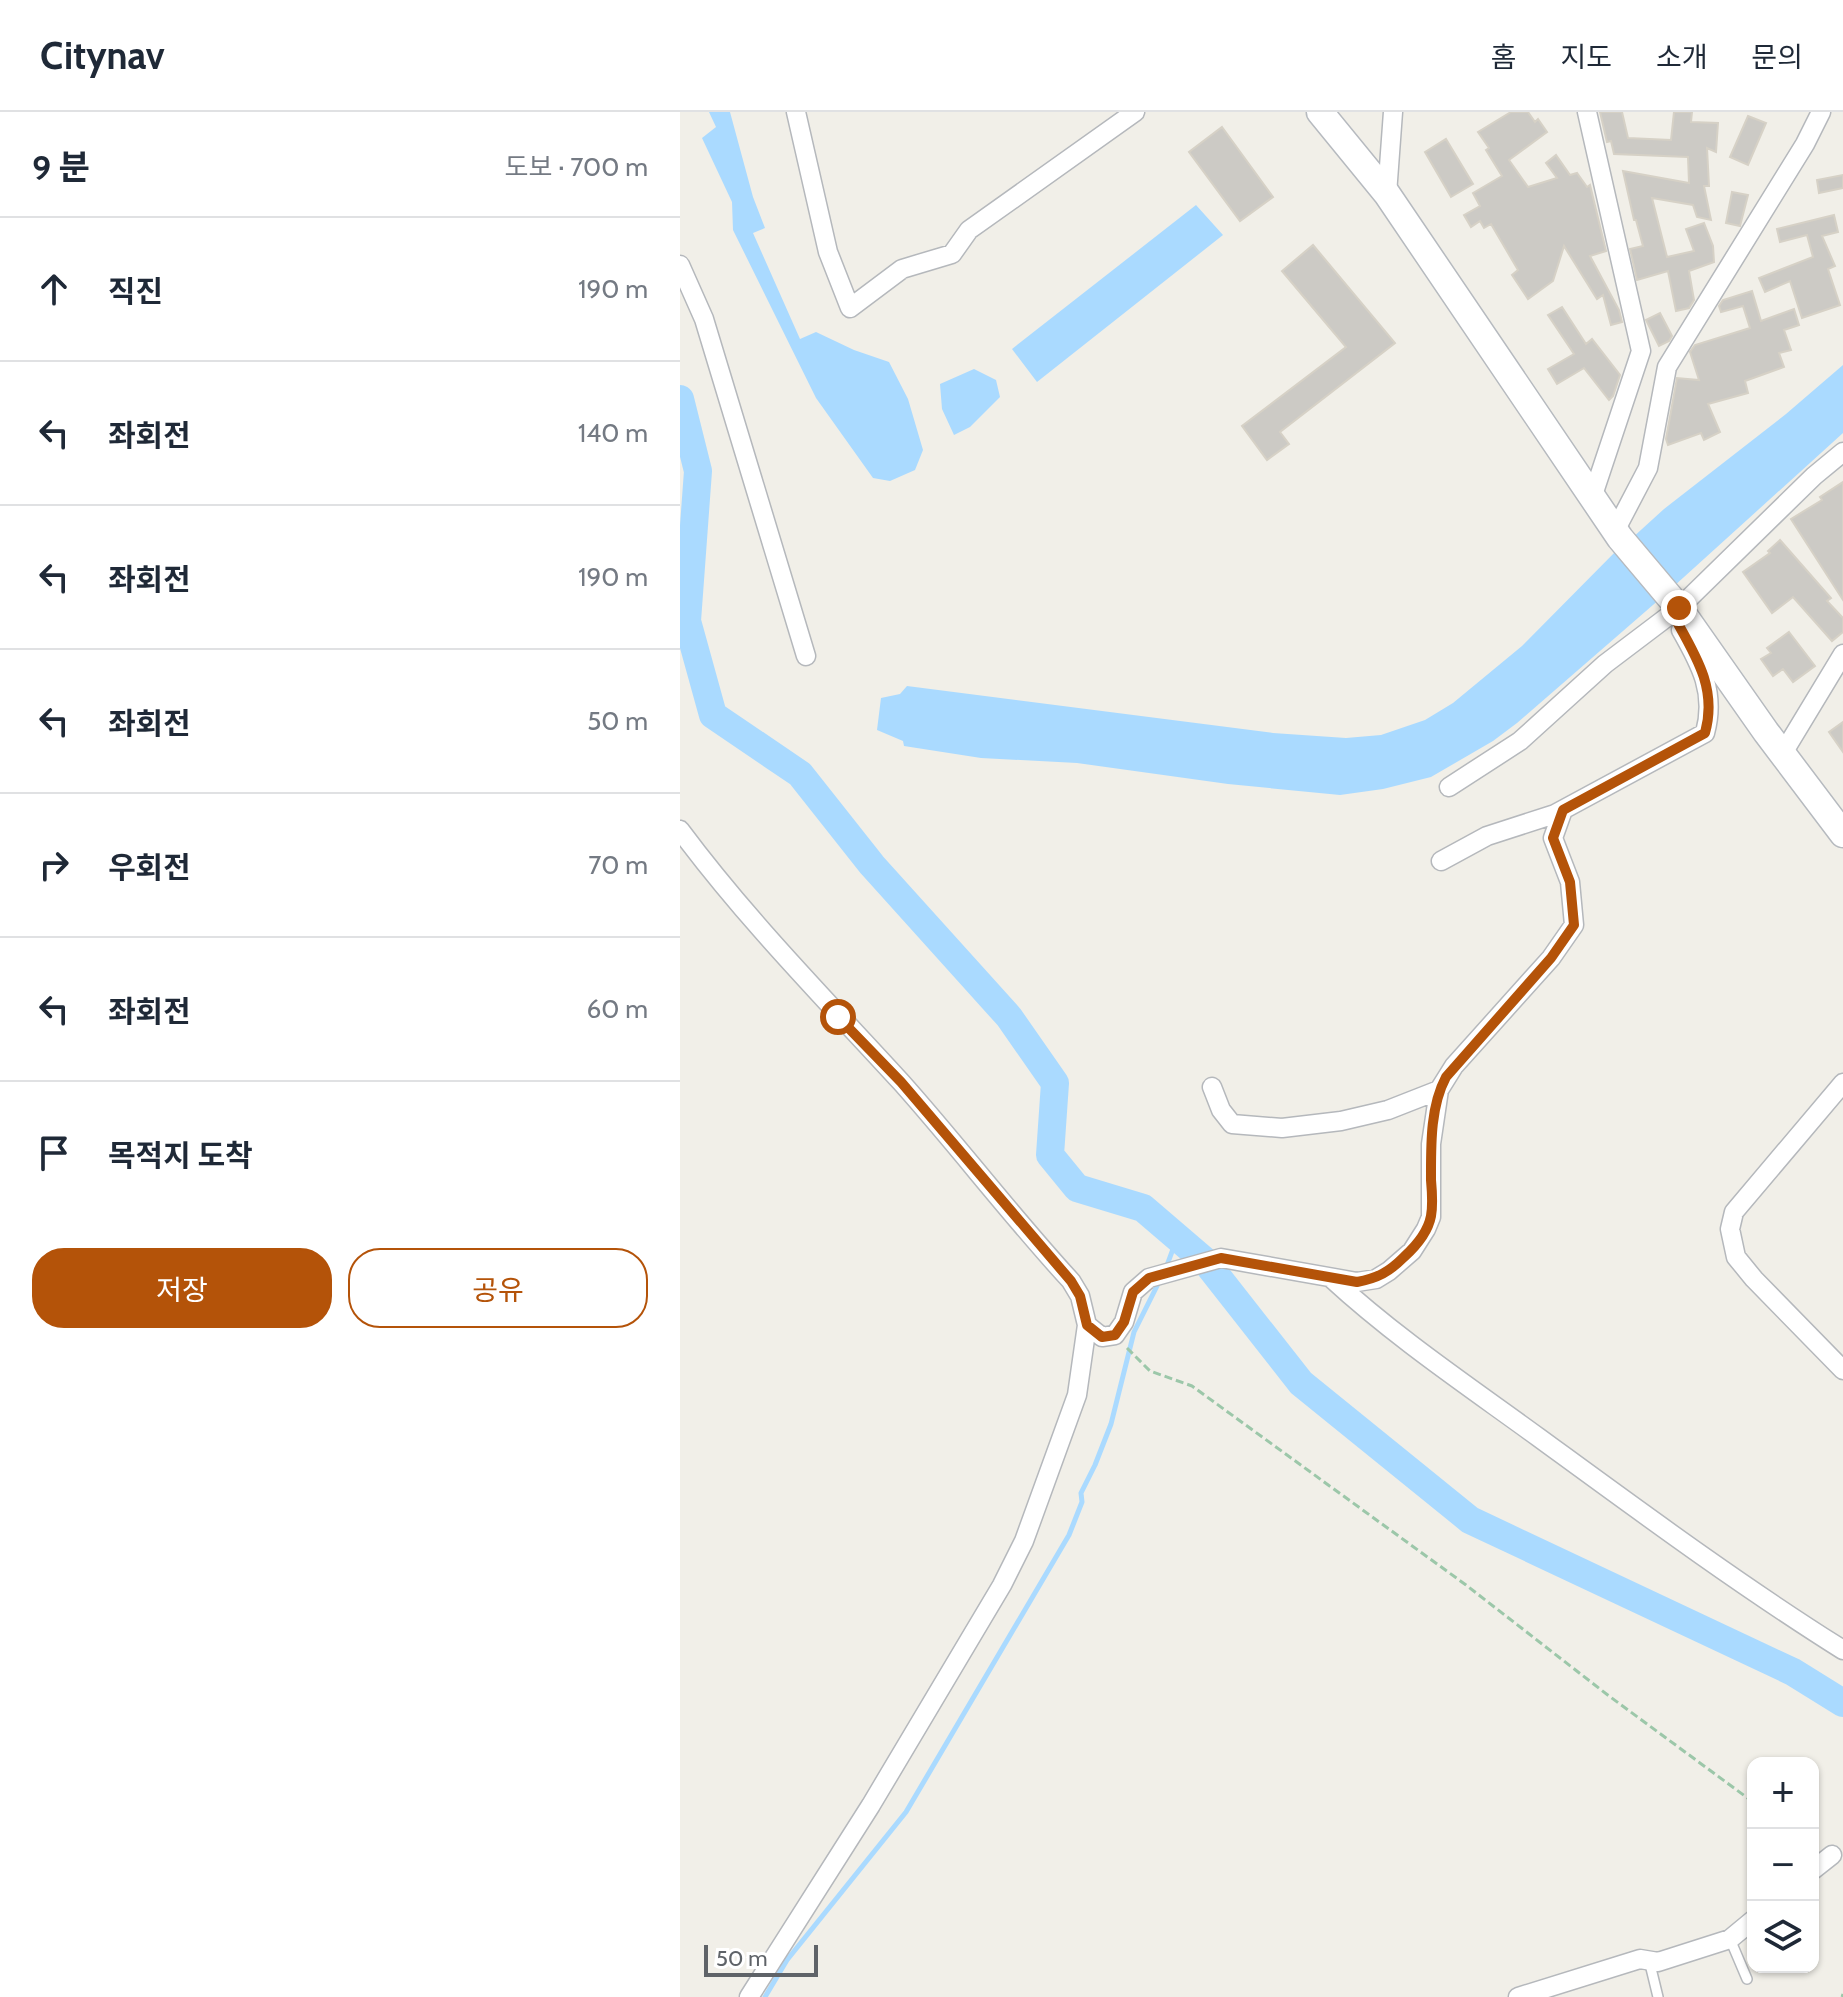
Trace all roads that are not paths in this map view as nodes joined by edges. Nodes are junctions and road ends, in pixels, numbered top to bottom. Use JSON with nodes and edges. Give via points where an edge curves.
{"nodes":[{"id":1,"x":796,"y":112,"type":"edge"},
{"id":2,"x":1135,"y":112,"type":"edge"},
{"id":3,"x":1320,"y":112,"type":"edge"},
{"id":4,"x":1393,"y":112,"type":"edge"},
{"id":5,"x":1587,"y":112,"type":"edge"},
{"id":6,"x":1821,"y":112,"type":"edge"},
{"id":7,"x":1387,"y":194,"type":"junction"},
{"id":8,"x":680,"y":265,"type":"edge"},
{"id":9,"x":1641,"y":351,"type":"junction"},
{"id":10,"x":1667,"y":367,"type":"junction"},
{"id":11,"x":1843,"y":452,"type":"edge"},
{"id":12,"x":1592,"y":498,"type":"junction"},
{"id":13,"x":1618,"y":535,"type":"junction"},
{"id":14,"x":1675,"y":607,"type":"junction"},
{"id":15,"x":1843,"y":654,"type":"edge"},
{"id":16,"x":806,"y":656,"type":"dead end"},
{"id":17,"x":1783,"y":753,"type":"junction"},
{"id":18,"x":1449,"y":787,"type":"dead end"},
{"id":19,"x":1563,"y":810,"type":"junction"},
{"id":20,"x":680,"y":830,"type":"edge"},
{"id":21,"x":1843,"y":834,"type":"edge"},
{"id":22,"x":1441,"y":861,"type":"dead end"},
{"id":23,"x":1843,"y":1083,"type":"edge"},
{"id":24,"x":1212,"y":1087,"type":"dead end"},
{"id":25,"x":1439,"y":1090,"type":"junction"},
{"id":26,"x":1331,"y":1278,"type":"junction"},
{"id":27,"x":1087,"y":1325,"type":"junction"},
{"id":28,"x":1843,"y":1370,"type":"edge"},
{"id":29,"x":1843,"y":1650,"type":"edge"},
{"id":30,"x":1832,"y":1855,"type":"dead end"},
{"id":31,"x":1819,"y":1865,"type":"edge"},
{"id":32,"x":1747,"y":1925,"type":"edge"},
{"id":33,"x":1730,"y":1939,"type":"junction"},
{"id":34,"x":1649,"y":1960,"type":"junction"},
{"id":35,"x":1747,"y":1979,"type":"dead end"},
{"id":36,"x":1539,"y":1994,"type":"edge"},
{"id":37,"x":749,"y":1997,"type":"edge"},
{"id":38,"x":1518,"y":1997,"type":"edge"},
{"id":39,"x":1658,"y":1997,"type":"edge"}],
"edges":[{"from":1,"to":2,"type":"street","via":[[828,252],[850,308],[902,269],[952,254],[969,230]]},
{"from":3,"to":7,"type":"main road"},
{"from":4,"to":7,"type":"street"},
{"from":5,"to":9,"type":"street"},
{"from":6,"to":10,"type":"street"},
{"from":7,"to":12,"type":"main road"},
{"from":8,"to":16,"type":"street","via":[[704,319]]},
{"from":9,"to":10,"type":"street"},
{"from":9,"to":12,"type":"street"},
{"from":10,"to":13,"type":"street","via":[[1648,468]]},
{"from":11,"to":14,"type":"street"},
{"from":12,"to":13,"type":"main road"},
{"from":13,"to":14,"type":"main road"},
{"from":14,"to":17,"type":"main road"},
{"from":14,"to":18,"type":"street","via":[[1520,741]]},
{"from":14,"to":19,"type":"street","via":[[1709,693],[1705,733]]},
{"from":15,"to":17,"type":"street"},
{"from":17,"to":21,"type":"main road"},
{"from":19,"to":22,"type":"street","via":[[1487,836]]},
{"from":19,"to":25,"type":"street","via":[[1553,838],[1570,882],[1574,925]]},
{"from":20,"to":27,"type":"street","via":[[779,951],[901,1082],[1071,1281]]},
{"from":23,"to":28,"type":"street","via":[[1734,1212],[1730,1229],[1736,1257]]},
{"from":24,"to":25,"type":"street","via":[[1232,1124],[1282,1128],[1388,1110]]},
{"from":25,"to":26,"type":"street","via":[[1426,1229],[1412,1251],[1376,1279]]},
{"from":26,"to":27,"type":"street","via":[[1221,1258],[1149,1278],[1133,1292],[1115,1335],[1102,1337]]},
{"from":26,"to":29,"type":"street","via":[[1372,1316],[1538,1438]]},
{"from":27,"to":37,"type":"street","via":[[1077,1395],[1024,1541],[1002,1585]]},
{"from":30,"to":31,"type":"street"},
{"from":32,"to":33,"type":"street"},
{"from":33,"to":34,"type":"street","via":[[1658,1962]]},
{"from":33,"to":35,"type":"lane"},
{"from":34,"to":36,"type":"street","via":[[1607,1968]]},
{"from":34,"to":39,"type":"lane"},
{"from":36,"to":38,"type":"street"}]}
